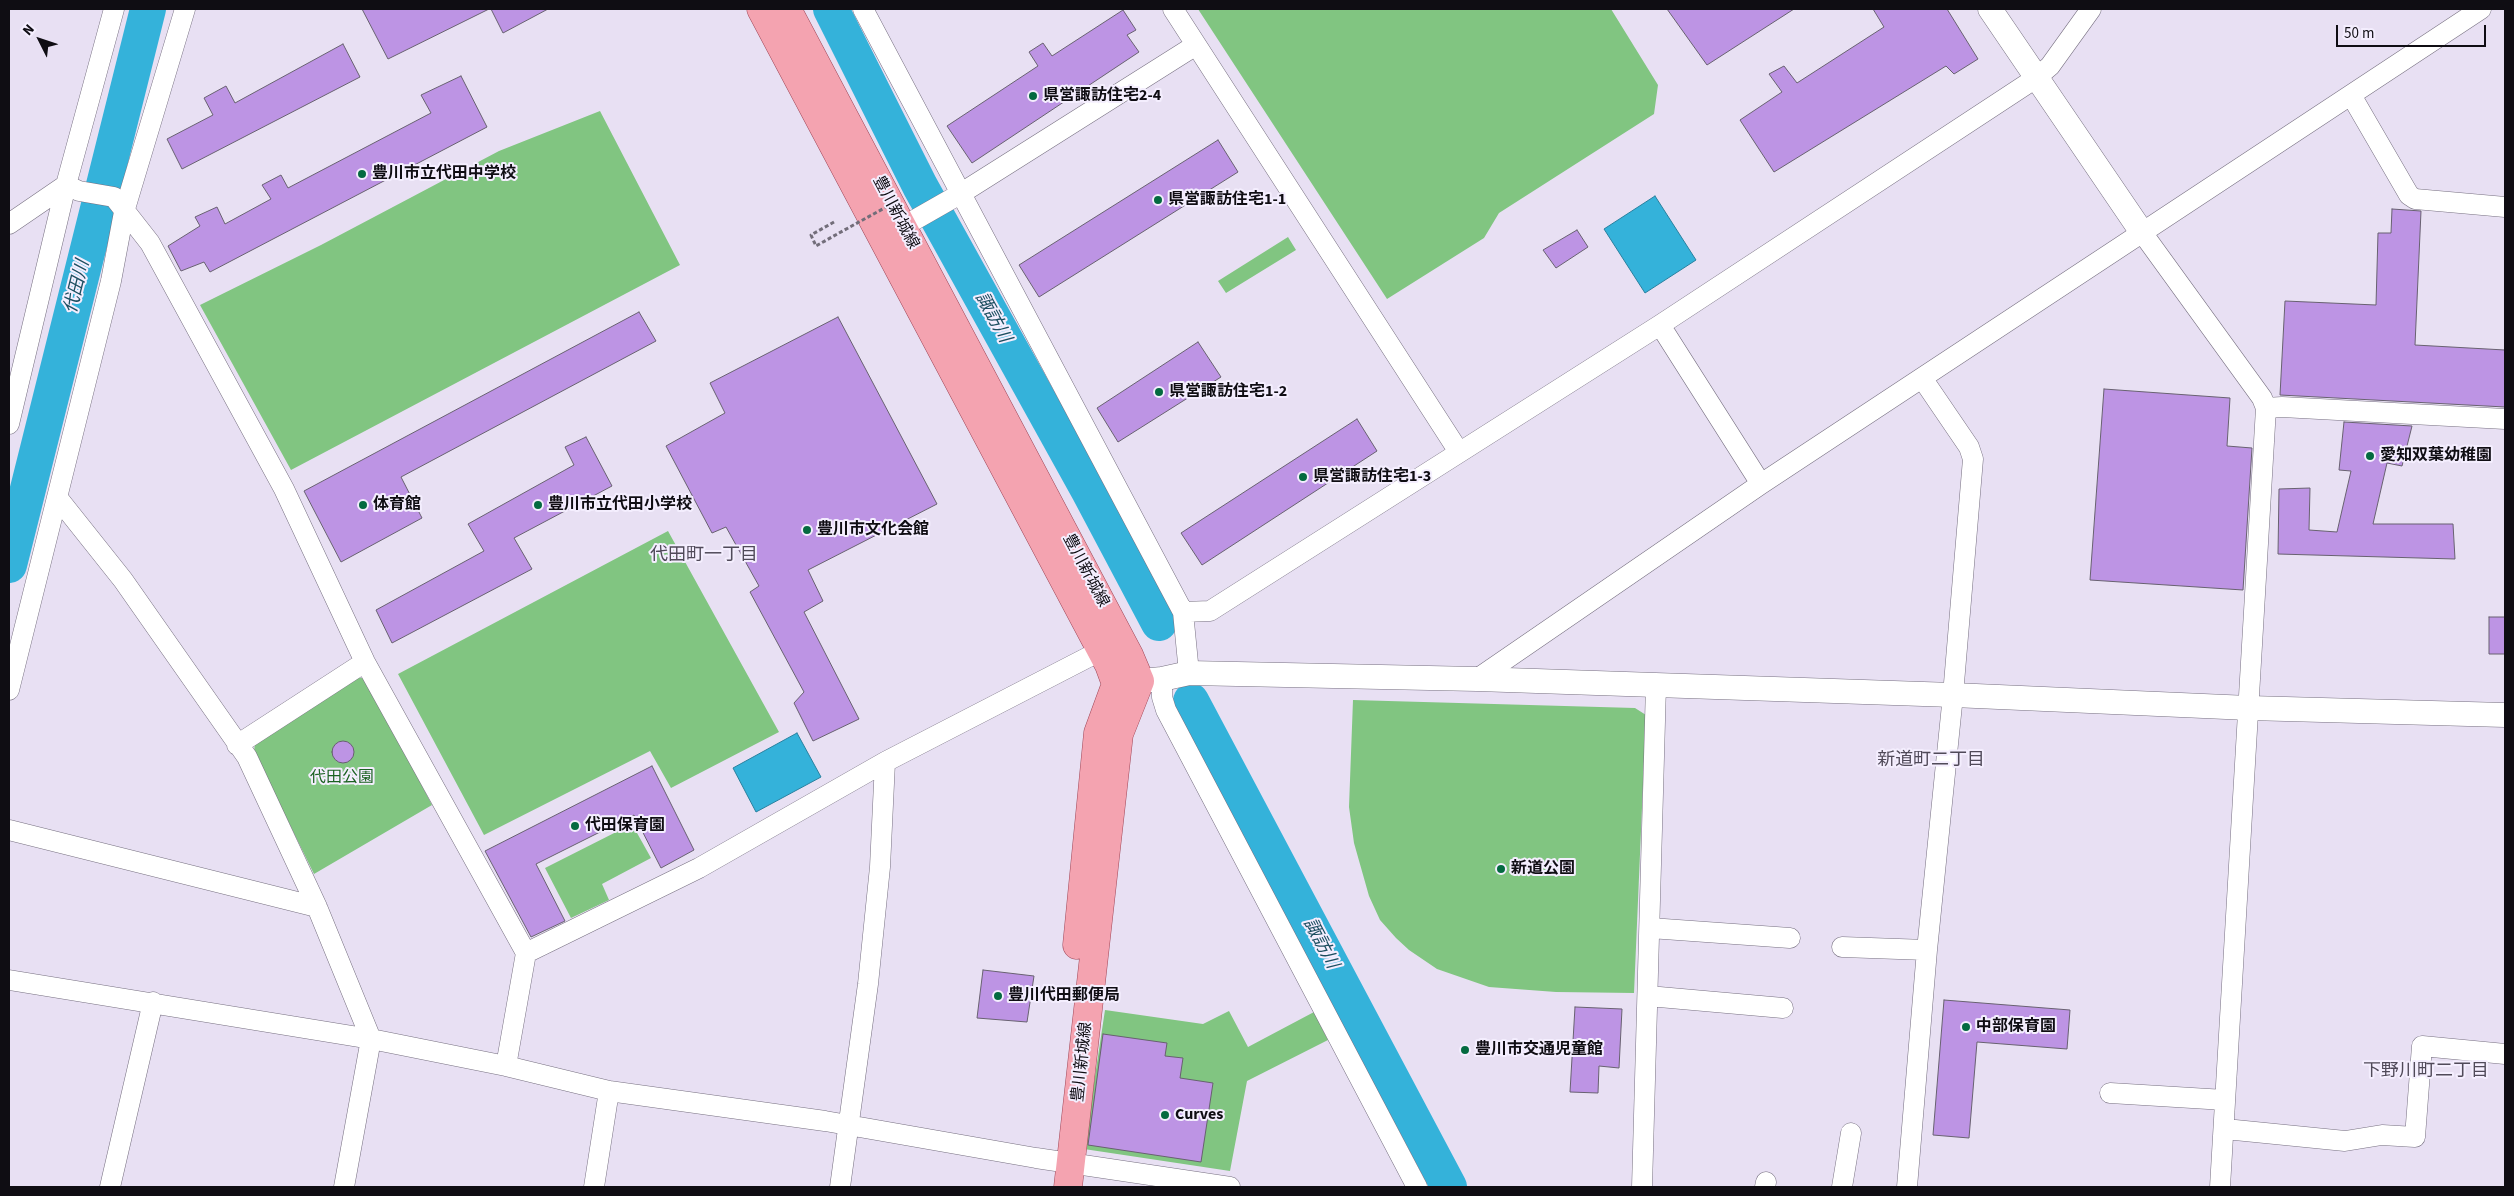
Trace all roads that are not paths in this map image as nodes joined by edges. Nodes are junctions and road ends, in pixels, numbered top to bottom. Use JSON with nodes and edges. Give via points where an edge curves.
{"nodes":[{"id":1,"x":114,"y":9,"type":"edge"},
{"id":2,"x":185,"y":9,"type":"edge"},
{"id":3,"x":761,"y":9,"type":"edge"},
{"id":4,"x":787,"y":9,"type":"edge"},
{"id":5,"x":863,"y":9,"type":"edge"},
{"id":6,"x":1172,"y":9,"type":"edge"},
{"id":7,"x":1990,"y":9,"type":"edge"},
{"id":8,"x":2091,"y":9,"type":"edge"},
{"id":9,"x":2481,"y":9,"type":"edge"},
{"id":10,"x":2460,"y":14,"type":"edge"},
{"id":11,"x":1196,"y":45,"type":"junction"},
{"id":12,"x":2036,"y":78,"type":"junction"},
{"id":13,"x":2351,"y":95,"type":"junction"},
{"id":14,"x":72,"y":188,"type":"junction"},
{"id":15,"x":953,"y":198,"type":"junction"},
{"id":16,"x":119,"y":205,"type":"junction"},
{"id":17,"x":2505,"y":207,"type":"edge"},
{"id":18,"x":9,"y":224,"type":"edge"},
{"id":19,"x":901,"y":229,"type":"junction"},
{"id":20,"x":2141,"y":231,"type":"junction"},
{"id":21,"x":1660,"y":325,"type":"junction"},
{"id":22,"x":1922,"y":378,"type":"junction"},
{"id":23,"x":2266,"y":408,"type":"junction"},
{"id":24,"x":2505,"y":419,"type":"edge"},
{"id":25,"x":9,"y":424,"type":"edge"},
{"id":26,"x":1459,"y":452,"type":"junction"},
{"id":27,"x":1761,"y":484,"type":"junction"},
{"id":28,"x":57,"y":497,"type":"junction"},
{"id":29,"x":1183,"y":612,"type":"junction"},
{"id":30,"x":1102,"y":650,"type":"junction"},
{"id":31,"x":365,"y":662,"type":"junction"},
{"id":32,"x":1189,"y":673,"type":"junction"},
{"id":33,"x":1477,"y":679,"type":"junction"},
{"id":34,"x":1140,"y":681,"type":"junction"},
{"id":35,"x":1656,"y":684,"type":"junction"},
{"id":36,"x":9,"y":690,"type":"edge"},
{"id":37,"x":1953,"y":695,"type":"junction"},
{"id":38,"x":2249,"y":708,"type":"junction"},
{"id":39,"x":2505,"y":715,"type":"edge"},
{"id":40,"x":237,"y":745,"type":"junction"},
{"id":41,"x":886,"y":762,"type":"junction"},
{"id":42,"x":9,"y":830,"type":"edge"},
{"id":43,"x":317,"y":907,"type":"junction"},
{"id":44,"x":1650,"y":928,"type":"junction"},
{"id":45,"x":1790,"y":938,"type":"dead end"},
{"id":46,"x":1842,"y":947,"type":"dead end"},
{"id":47,"x":1927,"y":950,"type":"junction"},
{"id":48,"x":526,"y":953,"type":"junction"},
{"id":49,"x":9,"y":980,"type":"edge"},
{"id":50,"x":1648,"y":996,"type":"junction"},
{"id":51,"x":153,"y":1002,"type":"junction"},
{"id":52,"x":1784,"y":1008,"type":"dead end"},
{"id":53,"x":371,"y":1039,"type":"junction"},
{"id":54,"x":2505,"y":1054,"type":"edge"},
{"id":55,"x":506,"y":1066,"type":"junction"},
{"id":56,"x":609,"y":1091,"type":"junction"},
{"id":57,"x":2110,"y":1093,"type":"dead end"},
{"id":58,"x":2225,"y":1100,"type":"junction"},
{"id":59,"x":850,"y":1126,"type":"junction"},
{"id":60,"x":2224,"y":1129,"type":"junction"},
{"id":61,"x":1851,"y":1134,"type":"dead end"},
{"id":62,"x":1065,"y":1170,"type":"edge"},
{"id":63,"x":110,"y":1187,"type":"edge"},
{"id":64,"x":344,"y":1187,"type":"edge"},
{"id":65,"x":594,"y":1187,"type":"edge"},
{"id":66,"x":840,"y":1187,"type":"edge"},
{"id":67,"x":1050,"y":1187,"type":"edge"},
{"id":68,"x":1230,"y":1187,"type":"edge"},
{"id":69,"x":1417,"y":1187,"type":"edge"},
{"id":70,"x":1642,"y":1187,"type":"edge"},
{"id":71,"x":1842,"y":1187,"type":"edge"},
{"id":72,"x":1907,"y":1187,"type":"edge"},
{"id":73,"x":2220,"y":1187,"type":"edge"}],
"edges":[{"from":1,"to":14,"type":"street"},
{"from":2,"to":16,"type":"street"},
{"from":3,"to":19,"type":"main road","name":"豊川新城線"},
{"from":4,"to":19,"type":"main road","name":"豊川新城線"},
{"from":5,"to":15,"type":"street"},
{"from":6,"to":11,"type":"street"},
{"from":7,"to":12,"type":"street"},
{"from":8,"to":12,"type":"street","via":[[2050,66]]},
{"from":9,"to":10,"type":"street"},
{"from":10,"to":13,"type":"street"},
{"from":11,"to":15,"type":"street"},
{"from":11,"to":26,"type":"street"},
{"from":12,"to":20,"type":"street"},
{"from":12,"to":21,"type":"street"},
{"from":13,"to":17,"type":"street","via":[[2415,199]]},
{"from":13,"to":20,"type":"street"},
{"from":14,"to":16,"type":"street"},
{"from":14,"to":18,"type":"street"},
{"from":14,"to":25,"type":"street"},
{"from":15,"to":19,"type":"street"},
{"from":15,"to":29,"type":"street"},
{"from":16,"to":28,"type":"street","via":[[111,281]]},
{"from":16,"to":31,"type":"street","via":[[150,243],[284,489]]},
{"from":19,"to":30,"type":"main road","name":"豊川新城線"},
{"from":19,"to":34,"type":"main road","name":"豊川新城線"},
{"from":20,"to":22,"type":"street"},
{"from":20,"to":23,"type":"street","via":[[2262,398]]},
{"from":21,"to":26,"type":"street"},
{"from":21,"to":27,"type":"street"},
{"from":22,"to":27,"type":"street"},
{"from":22,"to":37,"type":"street","via":[[1969,447],[1973,459]]},
{"from":23,"to":24,"type":"street"},
{"from":23,"to":38,"type":"street"},
{"from":26,"to":29,"type":"street","via":[[1210,611]]},
{"from":27,"to":33,"type":"street"},
{"from":28,"to":36,"type":"street"},
{"from":28,"to":40,"type":"street","via":[[124,580]]},
{"from":29,"to":32,"type":"street"},
{"from":30,"to":34,"type":"main road","name":"豊川新城線"},
{"from":30,"to":41,"type":"street"},
{"from":31,"to":40,"type":"street"},
{"from":31,"to":48,"type":"street"},
{"from":32,"to":33,"type":"street"},
{"from":32,"to":34,"type":"street"},
{"from":33,"to":35,"type":"street"},
{"from":34,"to":62,"type":"main road","name":"豊川新城線","via":[[1098,733]]},
{"from":34,"to":69,"type":"street","via":[[1162,697]]},
{"from":35,"to":37,"type":"street"},
{"from":35,"to":44,"type":"street"},
{"from":37,"to":38,"type":"street"},
{"from":37,"to":47,"type":"street"},
{"from":38,"to":39,"type":"street"},
{"from":38,"to":58,"type":"street"},
{"from":40,"to":43,"type":"street","via":[[247,757]]},
{"from":41,"to":48,"type":"street","via":[[700,868]]},
{"from":41,"to":59,"type":"street","via":[[880,867]]},
{"from":42,"to":43,"type":"street"},
{"from":43,"to":53,"type":"street"},
{"from":44,"to":45,"type":"street"},
{"from":44,"to":50,"type":"street"},
{"from":46,"to":47,"type":"street"},
{"from":47,"to":72,"type":"street"},
{"from":48,"to":55,"type":"street"},
{"from":49,"to":51,"type":"street"},
{"from":50,"to":52,"type":"street"},
{"from":50,"to":70,"type":"street"},
{"from":51,"to":53,"type":"street"},
{"from":51,"to":63,"type":"street"},
{"from":53,"to":55,"type":"street"},
{"from":53,"to":64,"type":"street"},
{"from":54,"to":60,"type":"street","via":[[2422,1046],[2415,1137],[2382,1135],[2345,1141]]},
{"from":55,"to":56,"type":"street"},
{"from":56,"to":59,"type":"street"},
{"from":56,"to":65,"type":"street"},
{"from":57,"to":58,"type":"street"},
{"from":58,"to":60,"type":"street"},
{"from":59,"to":62,"type":"street"},
{"from":59,"to":66,"type":"street"},
{"from":60,"to":73,"type":"street"},
{"from":61,"to":71,"type":"street"},
{"from":62,"to":67,"type":"main road","name":"豊川新城線"},
{"from":62,"to":68,"type":"street"}]}
